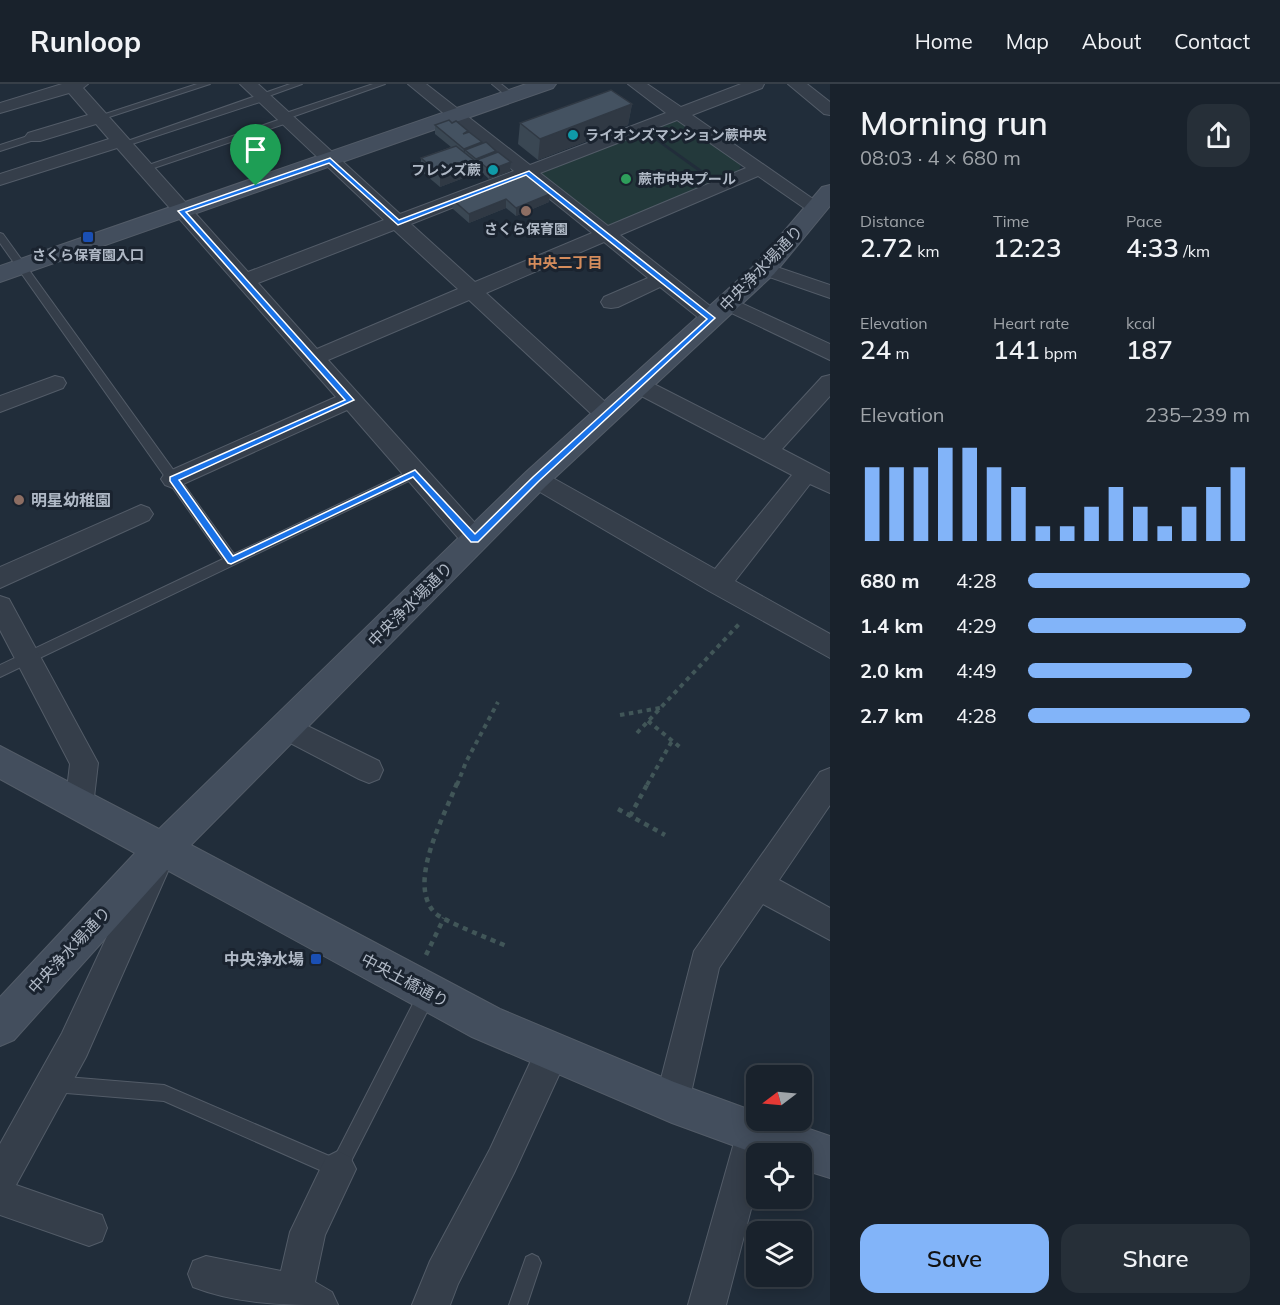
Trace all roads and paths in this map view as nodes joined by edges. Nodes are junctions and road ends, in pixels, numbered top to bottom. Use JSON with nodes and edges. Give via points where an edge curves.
{"nodes":[{"id":1,"x":206,"y":84,"type":"edge"},
{"id":2,"x":298,"y":84,"type":"edge"},
{"id":3,"x":381,"y":84,"type":"edge"},
{"id":4,"x":416,"y":84,"type":"edge"},
{"id":5,"x":546,"y":84,"type":"edge"},
{"id":6,"x":636,"y":84,"type":"edge"},
{"id":7,"x":756,"y":84,"type":"edge"},
{"id":8,"x":796,"y":84,"type":"edge"},
{"id":9,"x":74,"y":85,"type":"edge"},
{"id":10,"x":504,"y":90,"type":"edge"},
{"id":11,"x":257,"y":93,"type":"edge"},
{"id":12,"x":3,"y":102,"type":"edge"},
{"id":13,"x":830,"y":110,"type":"edge"},
{"id":14,"x":678,"y":114,"type":"junction"},
{"id":15,"x":456,"y":116,"type":"junction"},
{"id":16,"x":99,"y":117,"type":"junction"},
{"id":17,"x":285,"y":118,"type":"junction"},
{"id":18,"x":34,"y":137,"type":"joint"},
{"id":19,"x":122,"y":143,"type":"junction"},
{"id":20,"x":0,"y":148,"type":"edge"},
{"id":21,"x":330,"y":160,"type":"junction"},
{"id":22,"x":145,"y":168,"type":"junction"},
{"id":23,"x":759,"y":169,"type":"junction"},
{"id":24,"x":527,"y":172,"type":"junction"},
{"id":25,"x":0,"y":180,"type":"edge"},
{"id":26,"x":824,"y":200,"type":"edge"},
{"id":27,"x":181,"y":211,"type":"junction"},
{"id":28,"x":398,"y":223,"type":"junction"},
{"id":29,"x":605,"y":234,"type":"junction"},
{"id":30,"x":0,"y":237,"type":"edge"},
{"id":31,"x":21,"y":267,"type":"junction"},
{"id":32,"x":765,"y":269,"type":"junction"},
{"id":33,"x":0,"y":274,"type":"edge"},
{"id":34,"x":662,"y":279,"type":"junction"},
{"id":35,"x":244,"y":282,"type":"junction"},
{"id":36,"x":471,"y":292,"type":"junction"},
{"id":37,"x":830,"y":292,"type":"edge"},
{"id":38,"x":611,"y":302,"type":"dead end"},
{"id":39,"x":720,"y":311,"type":"junction"},
{"id":40,"x":830,"y":352,"type":"edge"},
{"id":41,"x":312,"y":359,"type":"junction"},
{"id":42,"x":830,"y":382,"type":"edge"},
{"id":43,"x":55,"y":383,"type":"dead end"},
{"id":44,"x":638,"y":385,"type":"junction"},
{"id":45,"x":350,"y":400,"type":"junction"},
{"id":46,"x":0,"y":404,"type":"edge"},
{"id":47,"x":606,"y":415,"type":"junction"},
{"id":48,"x":768,"y":450,"type":"junction"},
{"id":49,"x":807,"y":472,"type":"junction"},
{"id":50,"x":415,"y":473,"type":"junction"},
{"id":51,"x":173,"y":479,"type":"junction"},
{"id":52,"x":536,"y":479,"type":"junction"},
{"id":53,"x":830,"y":484,"type":"edge"},
{"id":54,"x":141,"y":514,"type":"dead end"},
{"id":55,"x":475,"y":540,"type":"junction"},
{"id":56,"x":231,"y":560,"type":"junction"},
{"id":57,"x":0,"y":578,"type":"edge"},
{"id":58,"x":718,"y":584,"type":"junction"},
{"id":59,"x":0,"y":606,"type":"edge"},
{"id":60,"x":757,"y":606,"type":"junction"},
{"id":61,"x":830,"y":647,"type":"edge"},
{"id":62,"x":28,"y":658,"type":"junction"},
{"id":63,"x":0,"y":671,"type":"edge"},
{"id":64,"x":498,"y":702,"type":"dead end"},
{"id":65,"x":660,"y":708,"type":"junction"},
{"id":66,"x":620,"y":715,"type":"dead end"},
{"id":67,"x":648,"y":721,"type":"junction"},
{"id":68,"x":285,"y":727,"type":"junction"},
{"id":69,"x":637,"y":733,"type":"dead end"},
{"id":70,"x":672,"y":741,"type":"junction"},
{"id":71,"x":681,"y":748,"type":"dead end"},
{"id":72,"x":0,"y":761,"type":"edge"},
{"id":73,"x":369,"y":770,"type":"dead end"},
{"id":74,"x":826,"y":794,"type":"edge"},
{"id":75,"x":79,"y":806,"type":"junction"},
{"id":76,"x":618,"y":809,"type":"dead end"},
{"id":77,"x":630,"y":816,"type":"junction"},
{"id":78,"x":665,"y":835,"type":"dead end"},
{"id":79,"x":163,"y":849,"type":"junction"},
{"id":80,"x":758,"y":885,"type":"junction"},
{"id":81,"x":444,"y":918,"type":"junction"},
{"id":82,"x":830,"y":925,"type":"edge"},
{"id":83,"x":506,"y":946,"type":"dead end"},
{"id":84,"x":420,"y":988,"type":"junction"},
{"id":85,"x":0,"y":1026,"type":"edge"},
{"id":86,"x":553,"y":1052,"type":"junction"},
{"id":87,"x":52,"y":1084,"type":"junction"},
{"id":88,"x":672,"y":1102,"type":"junction"},
{"id":89,"x":754,"y":1132,"type":"junction"},
{"id":90,"x":830,"y":1157,"type":"edge"},
{"id":91,"x":338,"y":1169,"type":"junction"},
{"id":92,"x":0,"y":1178,"type":"edge"},
{"id":93,"x":0,"y":1197,"type":"edge"},
{"id":94,"x":89,"y":1228,"type":"dead end"},
{"id":95,"x":532,"y":1263,"type":"dead end"},
{"id":96,"x":206,"y":1274,"type":"dead end"},
{"id":97,"x":302,"y":1301,"type":"edge"},
{"id":98,"x":431,"y":1305,"type":"edge"},
{"id":99,"x":518,"y":1305,"type":"edge"},
{"id":100,"x":707,"y":1305,"type":"edge"}],
"edges":[{"from":1,"to":16,"type":"lane"},
{"from":2,"to":11,"type":"lane"},
{"from":3,"to":17,"type":"lane"},
{"from":4,"to":15,"type":"street"},
{"from":5,"to":10,"type":"street"},
{"from":6,"to":14,"type":"street"},
{"from":7,"to":14,"type":"street"},
{"from":8,"to":13,"type":"street"},
{"from":9,"to":12,"type":"street"},
{"from":9,"to":16,"type":"street"},
{"from":10,"to":15,"type":"street"},
{"from":11,"to":17,"type":"street"},
{"from":11,"to":19,"type":"lane"},
{"from":14,"to":23,"type":"street"},
{"from":14,"to":24,"type":"street"},
{"from":15,"to":21,"type":"street"},
{"from":15,"to":24,"type":"street"},
{"from":16,"to":18,"type":"street"},
{"from":16,"to":19,"type":"street"},
{"from":17,"to":21,"type":"street"},
{"from":17,"to":22,"type":"lane"},
{"from":18,"to":20,"type":"lane"},
{"from":19,"to":22,"type":"street"},
{"from":19,"to":25,"type":"street"},
{"from":21,"to":27,"type":"street"},
{"from":21,"to":28,"type":"street"},
{"from":22,"to":27,"type":"street"},
{"from":23,"to":26,"type":"street"},
{"from":23,"to":29,"type":"street"},
{"from":24,"to":28,"type":"street"},
{"from":24,"to":29,"type":"street"},
{"from":26,"to":32,"type":"street","name":"中央浄水場通り"},
{"from":27,"to":31,"type":"street"},
{"from":27,"to":35,"type":"street"},
{"from":28,"to":35,"type":"street"},
{"from":28,"to":36,"type":"street"},
{"from":29,"to":34,"type":"street"},
{"from":29,"to":36,"type":"street"},
{"from":30,"to":31,"type":"lane"},
{"from":31,"to":33,"type":"street"},
{"from":31,"to":51,"type":"lane"},
{"from":32,"to":37,"type":"street"},
{"from":32,"to":39,"type":"street","name":"中央浄水場通り"},
{"from":34,"to":38,"type":"street"},
{"from":34,"to":39,"type":"street"},
{"from":35,"to":41,"type":"street"},
{"from":36,"to":41,"type":"street"},
{"from":36,"to":47,"type":"street"},
{"from":39,"to":40,"type":"street"},
{"from":39,"to":44,"type":"street","name":"中央浄水場通り"},
{"from":41,"to":45,"type":"street"},
{"from":42,"to":48,"type":"street"},
{"from":43,"to":46,"type":"street"},
{"from":44,"to":47,"type":"street","name":"中央浄水場通り"},
{"from":44,"to":48,"type":"street"},
{"from":45,"to":50,"type":"street"},
{"from":45,"to":51,"type":"street"},
{"from":47,"to":52,"type":"street","name":"中央浄水場通り"},
{"from":48,"to":49,"type":"street"},
{"from":49,"to":53,"type":"street"},
{"from":49,"to":58,"type":"street"},
{"from":50,"to":55,"type":"street"},
{"from":50,"to":56,"type":"lane"},
{"from":51,"to":56,"type":"lane"},
{"from":52,"to":55,"type":"street","name":"中央浄水場通り"},
{"from":52,"to":58,"type":"street"},
{"from":54,"to":57,"type":"street"},
{"from":55,"to":68,"type":"street","name":"中央浄水場通り"},
{"from":56,"to":62,"type":"lane"},
{"from":58,"to":60,"type":"street"},
{"from":59,"to":62,"type":"street"},
{"from":60,"to":61,"type":"street"},
{"from":60,"to":65,"type":"path"},
{"from":62,"to":63,"type":"lane"},
{"from":62,"to":75,"type":"street","via":[[84,764]]},
{"from":64,"to":81,"type":"path","via":[[466,762],[424,867],[430,907]]},
{"from":65,"to":66,"type":"path"},
{"from":65,"to":67,"type":"path"},
{"from":67,"to":69,"type":"path"},
{"from":67,"to":70,"type":"path"},
{"from":68,"to":73,"type":"street"},
{"from":68,"to":79,"type":"street","name":"中央浄水場通り"},
{"from":70,"to":71,"type":"path"},
{"from":70,"to":77,"type":"path"},
{"from":72,"to":75,"type":"street","name":"中央土橋通り"},
{"from":74,"to":80,"type":"street"},
{"from":75,"to":79,"type":"street","name":"中央土橋通り"},
{"from":76,"to":77,"type":"path"},
{"from":77,"to":78,"type":"path"},
{"from":79,"to":84,"type":"street","name":"中央土橋通り"},
{"from":79,"to":85,"type":"street","name":"中央浄水場通り"},
{"from":79,"to":87,"type":"street","via":[[74,1045]]},
{"from":80,"to":82,"type":"street"},
{"from":80,"to":88,"type":"street","via":[[705,962]]},
{"from":81,"to":83,"type":"path"},
{"from":81,"to":84,"type":"path"},
{"from":84,"to":86,"type":"street","name":"中央土橋通り"},
{"from":84,"to":91,"type":"lane"},
{"from":86,"to":88,"type":"street","name":"中央土橋通り"},
{"from":86,"to":98,"type":"street","via":[[502,1161],[442,1274]]},
{"from":87,"to":91,"type":"lane","via":[[164,1093]]},
{"from":87,"to":92,"type":"street"},
{"from":88,"to":89,"type":"street","name":"中央土橋通り"},
{"from":89,"to":90,"type":"street","name":"中央土橋通り"},
{"from":89,"to":100,"type":"street"},
{"from":91,"to":97,"type":"street","via":[[308,1232]]},
{"from":93,"to":94,"type":"street"},
{"from":95,"to":99,"type":"lane"},
{"from":96,"to":97,"type":"street"}]}
